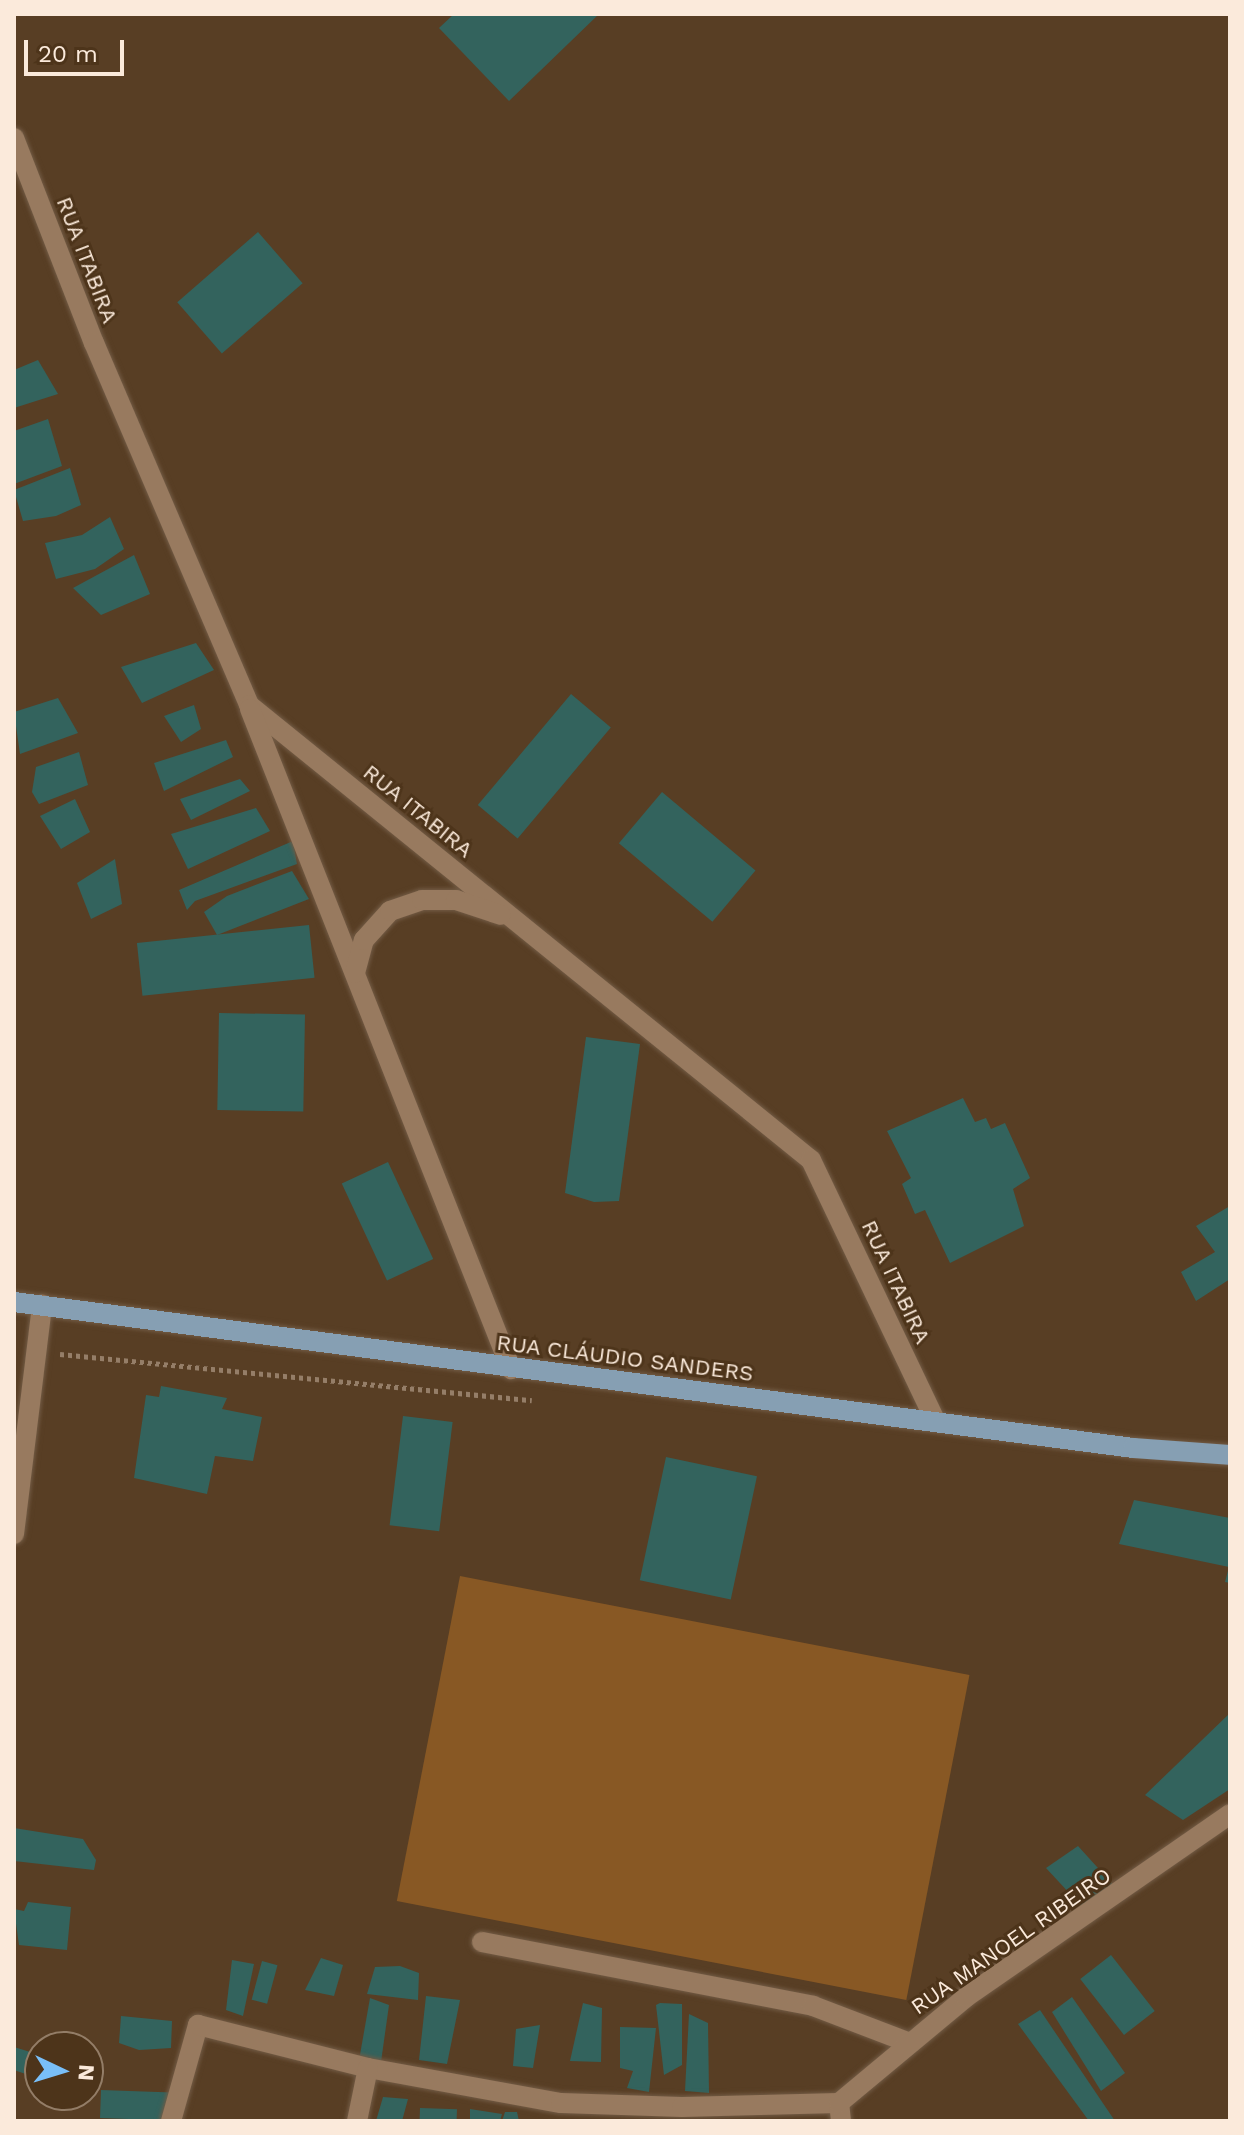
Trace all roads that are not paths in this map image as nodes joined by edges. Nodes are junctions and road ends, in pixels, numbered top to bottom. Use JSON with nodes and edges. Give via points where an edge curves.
{"nodes":[{"id":1,"x":14,"y":138,"type":"edge"},
{"id":2,"x":249,"y":705,"type":"junction"},
{"id":3,"x":513,"y":919,"type":"junction"},
{"id":4,"x":355,"y":973,"type":"junction"},
{"id":5,"x":14,"y":1302,"type":"edge"},
{"id":6,"x":42,"y":1305,"type":"junction"},
{"id":7,"x":511,"y":1369,"type":"junction"},
{"id":8,"x":935,"y":1420,"type":"junction"},
{"id":9,"x":1230,"y":1455,"type":"edge"},
{"id":10,"x":14,"y":1534,"type":"edge"},
{"id":11,"x":1230,"y":1814,"type":"edge"},
{"id":12,"x":482,"y":1942,"type":"dead end"},
{"id":13,"x":910,"y":2043,"type":"junction"},
{"id":14,"x":368,"y":2068,"type":"junction"},
{"id":15,"x":559,"y":2112,"type":"edge"},
{"id":16,"x":840,"y":2112,"type":"edge"},
{"id":17,"x":171,"y":2121,"type":"edge"},
{"id":18,"x":357,"y":2121,"type":"edge"}],
"edges":[{"from":1,"to":2,"type":"street","name":"RUA ITABIRA","via":[[94,343]]},
{"from":2,"to":3,"type":"street","name":"RUA ITABIRA"},
{"from":2,"to":4,"type":"street"},
{"from":3,"to":4,"type":"street","via":[[456,900],[422,900],[390,911],[364,940]]},
{"from":3,"to":8,"type":"street","name":"RUA ITABIRA","via":[[811,1160]]},
{"from":4,"to":7,"type":"street"},
{"from":5,"to":6,"type":"main road","name":"RUA CLÁUDIO SANDERS"},
{"from":6,"to":7,"type":"main road","name":"RUA CLÁUDIO SANDERS"},
{"from":6,"to":10,"type":"street"},
{"from":7,"to":8,"type":"main road","name":"RUA CLÁUDIO SANDERS"},
{"from":8,"to":9,"type":"main road","name":"RUA CLÁUDIO SANDERS","via":[[1133,1448]]},
{"from":11,"to":13,"type":"street","name":"RUA MANOEL RIBEIRO","via":[[966,1997]]},
{"from":12,"to":13,"type":"street","via":[[813,2006]]},
{"from":13,"to":16,"type":"street","name":"RUA MANOEL RIBEIRO"},
{"from":14,"to":15,"type":"street"},
{"from":14,"to":17,"type":"street","via":[[198,2025]]},
{"from":14,"to":18,"type":"street"},
{"from":15,"to":16,"type":"street","via":[[682,2107]]}]}
